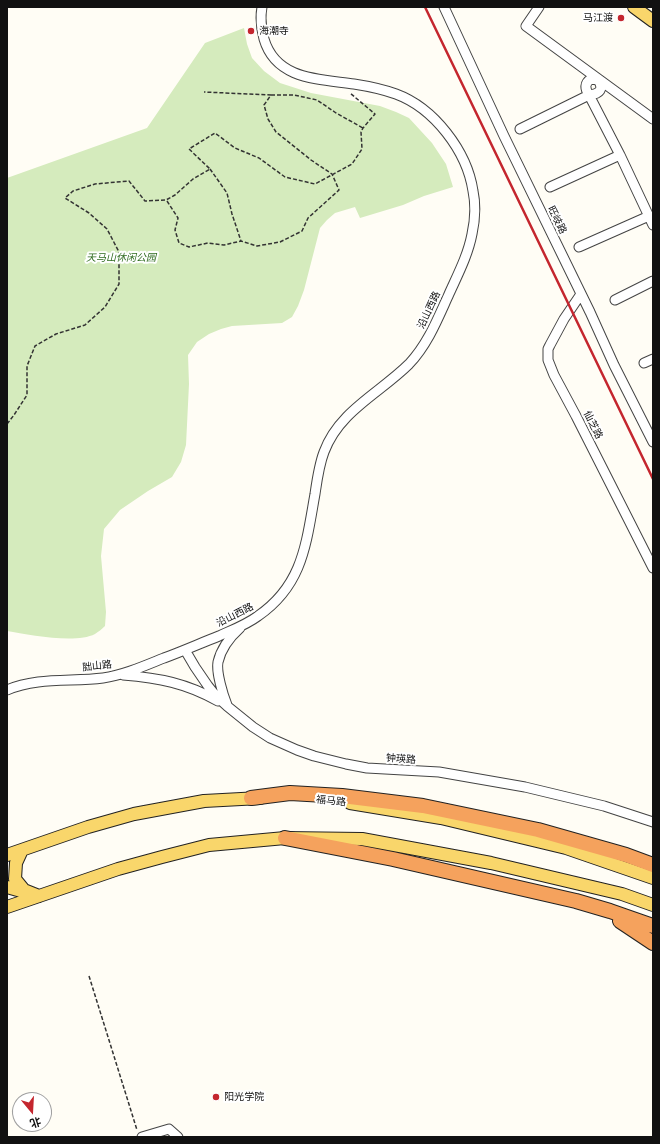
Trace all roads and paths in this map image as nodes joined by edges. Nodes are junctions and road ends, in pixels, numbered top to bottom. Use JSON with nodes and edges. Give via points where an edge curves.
{"nodes":[{"id":1,"x":262,"y":7,"type":"edge"},
{"id":2,"x":444,"y":7,"type":"edge"},
{"id":3,"x":539,"y":7,"type":"edge"},
{"id":4,"x":634,"y":7,"type":"edge"},
{"id":5,"x":653,"y":21,"type":"edge"},
{"id":6,"x":598,"y":80,"type":"junction"},
{"id":7,"x":204,"y":92,"type":"dead end"},
{"id":8,"x":350,"y":93,"type":"dead end"},
{"id":9,"x":271,"y":95,"type":"junction"},
{"id":10,"x":589,"y":95,"type":"junction"},
{"id":11,"x":653,"y":119,"type":"edge"},
{"id":12,"x":363,"y":128,"type":"junction"},
{"id":13,"x":520,"y":129,"type":"dead end"},
{"id":14,"x":620,"y":155,"type":"junction"},
{"id":15,"x":210,"y":169,"type":"junction"},
{"id":16,"x":332,"y":174,"type":"junction"},
{"id":17,"x":550,"y":187,"type":"dead end"},
{"id":18,"x":166,"y":200,"type":"junction"},
{"id":19,"x":648,"y":216,"type":"junction"},
{"id":20,"x":653,"y":225,"type":"edge"},
{"id":21,"x":241,"y":241,"type":"junction"},
{"id":22,"x":578,"y":247,"type":"dead end"},
{"id":23,"x":653,"y":280,"type":"edge"},
{"id":24,"x":581,"y":294,"type":"junction"},
{"id":25,"x":615,"y":300,"type":"dead end"},
{"id":26,"x":653,"y":359,"type":"edge"},
{"id":27,"x":644,"y":363,"type":"dead end"},
{"id":28,"x":7,"y":424,"type":"edge"},
{"id":29,"x":653,"y":442,"type":"edge"},
{"id":30,"x":653,"y":568,"type":"edge"},
{"id":31,"x":246,"y":623,"type":"junction"},
{"id":32,"x":185,"y":650,"type":"junction"},
{"id":33,"x":120,"y":675,"type":"junction"},
{"id":34,"x":7,"y":690,"type":"edge"},
{"id":35,"x":227,"y":706,"type":"junction"},
{"id":36,"x":251,"y":798,"type":"junction"},
{"id":37,"x":653,"y":822,"type":"edge"},
{"id":38,"x":285,"y":838,"type":"junction"},
{"id":39,"x":22,"y":850,"type":"junction"},
{"id":40,"x":7,"y":855,"type":"edge"},
{"id":41,"x":653,"y":865,"type":"edge"},
{"id":42,"x":7,"y":871,"type":"edge"},
{"id":43,"x":653,"y":878,"type":"edge"},
{"id":44,"x":7,"y":887,"type":"edge"},
{"id":45,"x":39,"y":896,"type":"junction"},
{"id":46,"x":576,"y":901,"type":"junction"},
{"id":47,"x":653,"y":905,"type":"edge"},
{"id":48,"x":7,"y":907,"type":"edge"},
{"id":49,"x":653,"y":926,"type":"edge"},
{"id":50,"x":653,"y":943,"type":"edge"},
{"id":51,"x":89,"y":976,"type":"dead end"},
{"id":52,"x":139,"y":1133,"type":"edge"},
{"id":53,"x":178,"y":1137,"type":"edge"}],
"edges":[{"from":1,"to":31,"type":"street","name":"沿山西路","via":[[261,22],[266,45],[274,59],[286,69],[310,78],[391,92],[413,102],[431,117],[463,159],[472,184],[475,213],[467,253],[424,344],[408,364],[336,429],[321,461],[301,561],[287,589],[274,604]]},
{"from":2,"to":24,"type":"street","name":"旺岐路"},
{"from":3,"to":6,"type":"street","via":[[526,26]]},
{"from":4,"to":5,"type":"main road"},
{"from":6,"to":10,"type":"street","via":[[591,79],[587,82]]},
{"from":6,"to":11,"type":"street"},
{"from":7,"to":9,"type":"path"},
{"from":8,"to":12,"type":"path","via":[[375,114]]},
{"from":9,"to":12,"type":"path","via":[[294,95],[317,100]]},
{"from":9,"to":16,"type":"path","via":[[264,105],[276,132]]},
{"from":10,"to":13,"type":"street"},
{"from":10,"to":14,"type":"street"},
{"from":12,"to":16,"type":"path","via":[[362,148],[352,164]]},
{"from":14,"to":17,"type":"street"},
{"from":14,"to":19,"type":"street"},
{"from":15,"to":16,"type":"path","via":[[189,149],[215,133],[235,148],[259,158],[285,177],[315,184]]},
{"from":15,"to":18,"type":"path"},
{"from":15,"to":21,"type":"path","via":[[227,193]]},
{"from":16,"to":21,"type":"path","via":[[338,190],[308,218],[302,231],[280,242],[257,246]]},
{"from":18,"to":21,"type":"path","via":[[178,218],[176,230],[179,243],[189,247],[208,243],[224,245]]},
{"from":18,"to":28,"type":"path","via":[[145,201],[129,181],[95,184],[72,191],[65,198],[108,229],[119,252],[118,284],[105,307],[85,325],[56,334],[35,346],[27,366],[27,395]]},
{"from":19,"to":20,"type":"street"},
{"from":19,"to":22,"type":"street"},
{"from":23,"to":25,"type":"street"},
{"from":24,"to":29,"type":"street","name":"旺岐路"},
{"from":24,"to":30,"type":"street","name":"仙芝路","via":[[550,345],[548,360]]},
{"from":26,"to":27,"type":"street"},
{"from":31,"to":32,"type":"street","name":"沿山西路"},
{"from":31,"to":35,"type":"street","via":[[226,644],[218,663]]},
{"from":32,"to":33,"type":"street","name":"胐山路"},
{"from":32,"to":35,"type":"street","name":"钟瑛路","via":[[208,686]]},
{"from":33,"to":34,"type":"street","name":"胐山路","via":[[25,684]]},
{"from":33,"to":35,"type":"street","via":[[185,686]]},
{"from":35,"to":37,"type":"street","name":"钟瑛路","via":[[263,733],[314,756],[367,768],[439,772],[525,787],[604,806]]},
{"from":36,"to":39,"type":"main road","name":"福马路","via":[[204,801],[134,814]]},
{"from":36,"to":41,"type":"highway","via":[[290,793],[342,796],[423,806],[538,830]]},
{"from":36,"to":43,"type":"main road","name":"福马路","via":[[328,800],[441,818],[566,848]]},
{"from":38,"to":45,"type":"main road","via":[[209,845],[118,869]]},
{"from":38,"to":46,"type":"highway","via":[[393,859]]},
{"from":38,"to":47,"type":"main road","via":[[362,839],[491,862],[622,894]]},
{"from":39,"to":40,"type":"main road","name":"福马路"},
{"from":39,"to":42,"type":"main road"},
{"from":39,"to":45,"type":"main road","via":[[16,863],[15,879],[24,890]]},
{"from":44,"to":45,"type":"main road"},
{"from":45,"to":48,"type":"main road"},
{"from":46,"to":49,"type":"highway"},
{"from":46,"to":50,"type":"highway","via":[[608,913]]},
{"from":51,"to":52,"type":"path"},
{"from":52,"to":53,"type":"street","via":[[169,1128]]}]}
